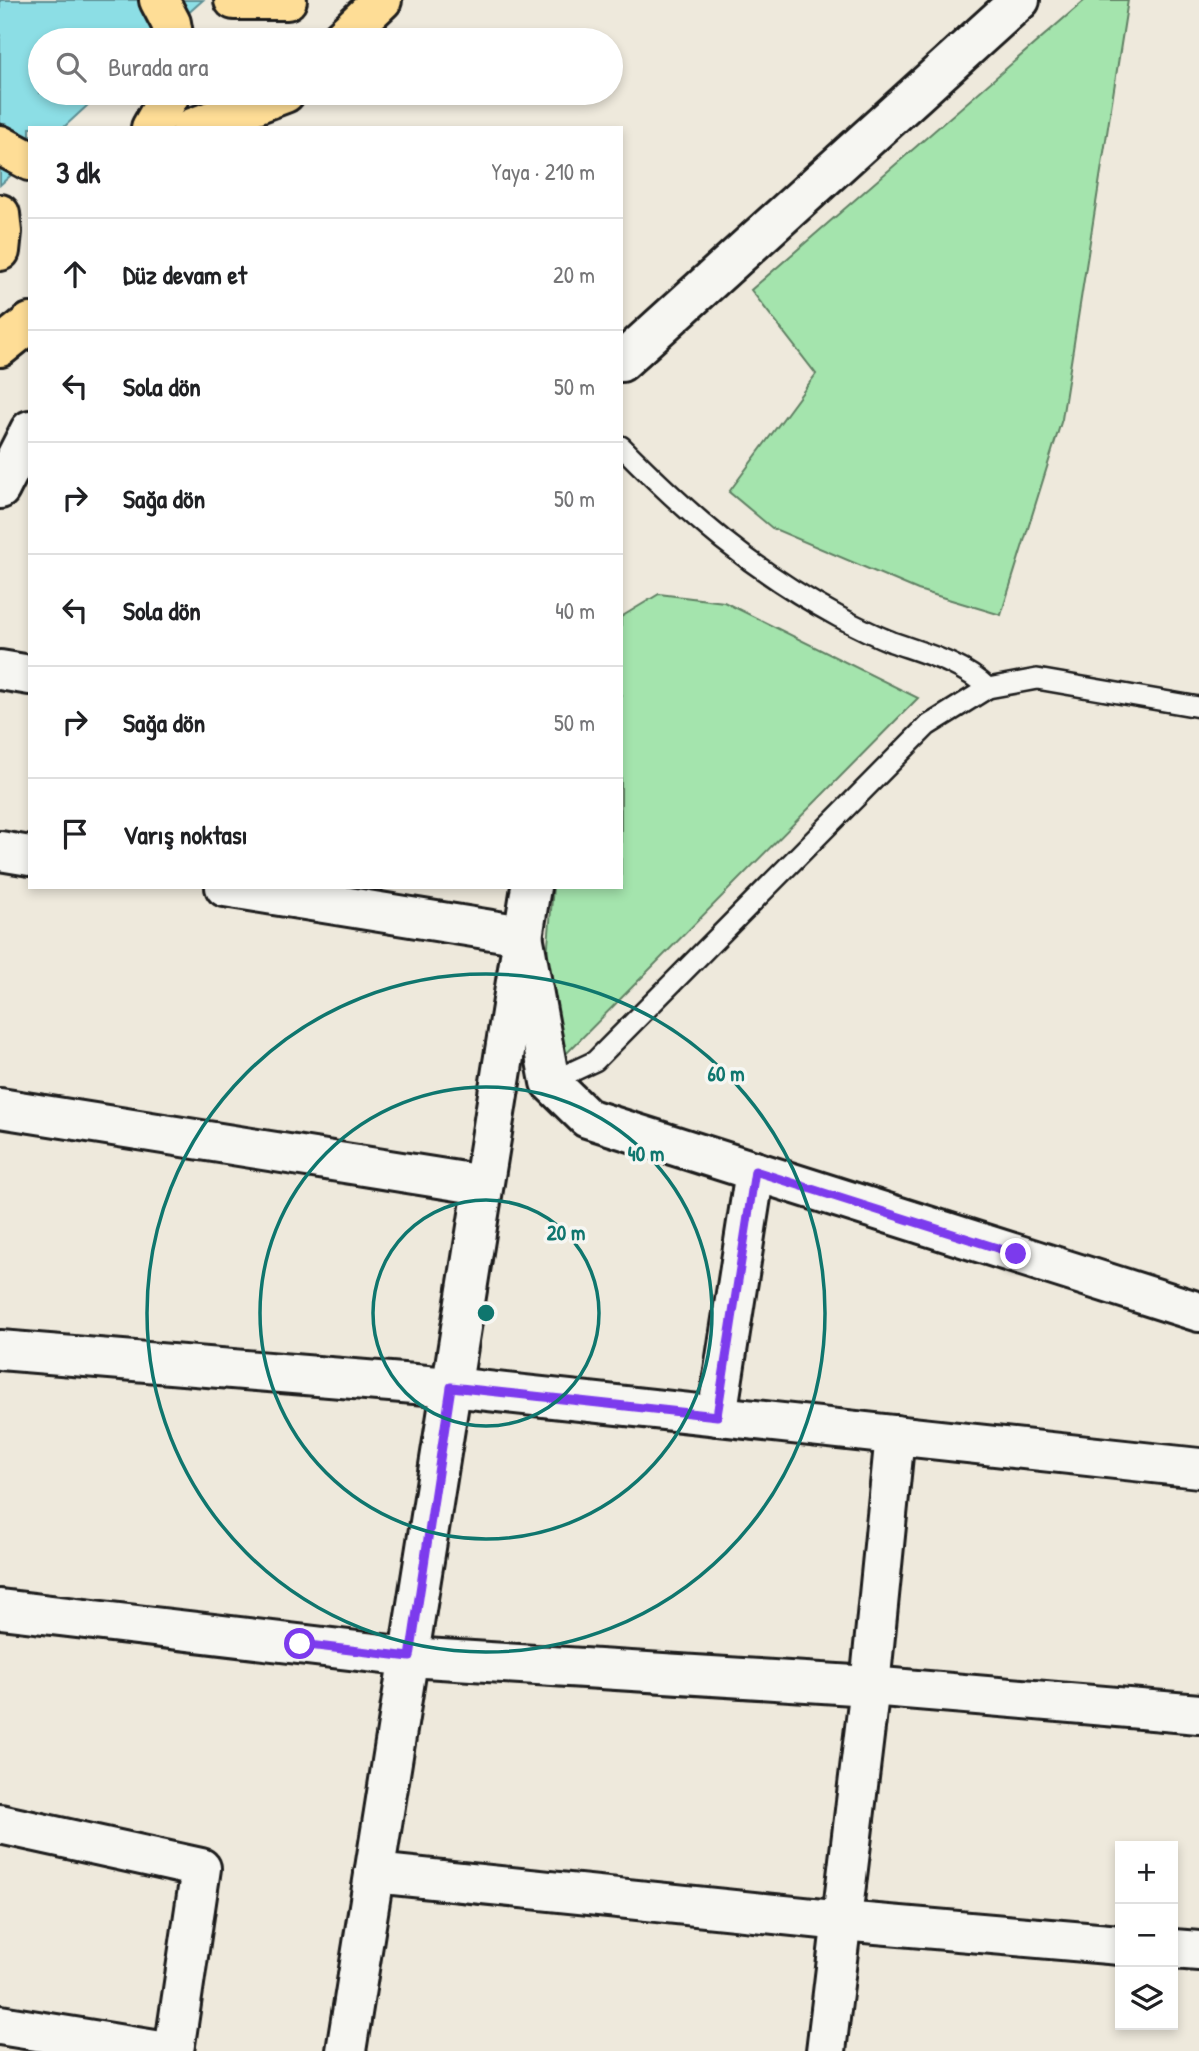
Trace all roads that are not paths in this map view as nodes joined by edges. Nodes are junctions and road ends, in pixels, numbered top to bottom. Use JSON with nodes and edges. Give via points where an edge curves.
{"nodes":[{"id":1,"x":159,"y":0,"type":"edge"},
{"id":2,"x":234,"y":0,"type":"edge"},
{"id":3,"x":288,"y":0,"type":"edge"},
{"id":4,"x":382,"y":0,"type":"edge"},
{"id":5,"x":1020,"y":0,"type":"edge"},
{"id":6,"x":172,"y":28,"type":"edge"},
{"id":7,"x":353,"y":28,"type":"edge"},
{"id":8,"x":164,"y":105,"type":"edge"},
{"id":9,"x":253,"y":105,"type":"edge"},
{"id":10,"x":152,"y":126,"type":"edge"},
{"id":11,"x":197,"y":126,"type":"edge"},
{"id":12,"x":0,"y":145,"type":"edge"},
{"id":13,"x":28,"y":161,"type":"edge"},
{"id":14,"x":0,"y":214,"type":"edge"},
{"id":15,"x":0,"y":251,"type":"edge"},
{"id":16,"x":28,"y":325,"type":"edge"},
{"id":17,"x":0,"y":347,"type":"edge"},
{"id":18,"x":623,"y":360,"type":"edge"},
{"id":19,"x":28,"y":434,"type":"edge"},
{"id":20,"x":623,"y":448,"type":"edge"},
{"id":21,"x":0,"y":489,"type":"edge"},
{"id":22,"x":0,"y":670,"type":"edge"},
{"id":23,"x":28,"y":675,"type":"edge"},
{"id":24,"x":988,"y":688,"type":"junction"},
{"id":25,"x":1199,"y":707,"type":"edge"},
{"id":26,"x":0,"y":851,"type":"edge"},
{"id":27,"x":28,"y":856,"type":"edge"},
{"id":28,"x":237,"y":889,"type":"edge"},
{"id":29,"x":531,"y":889,"type":"edge"},
{"id":30,"x":523,"y":936,"type":"junction"},
{"id":31,"x":550,"y":1082,"type":"junction"},
{"id":32,"x":0,"y":1108,"type":"edge"},
{"id":33,"x":755,"y":1171,"type":"junction"},
{"id":34,"x":484,"y":1185,"type":"junction"},
{"id":35,"x":1199,"y":1312,"type":"edge"},
{"id":36,"x":0,"y":1350,"type":"edge"},
{"id":37,"x":451,"y":1387,"type":"junction"},
{"id":38,"x":717,"y":1416,"type":"junction"},
{"id":39,"x":895,"y":1435,"type":"junction"},
{"id":40,"x":1199,"y":1468,"type":"edge"},
{"id":41,"x":0,"y":1609,"type":"edge"},
{"id":42,"x":410,"y":1657,"type":"junction"},
{"id":43,"x":870,"y":1686,"type":"junction"},
{"id":44,"x":1199,"y":1714,"type":"edge"},
{"id":45,"x":0,"y":1825,"type":"edge"},
{"id":46,"x":374,"y":1873,"type":"junction"},
{"id":47,"x":842,"y":1921,"type":"junction"},
{"id":48,"x":1115,"y":1945,"type":"edge"},
{"id":49,"x":1178,"y":1949,"type":"edge"},
{"id":50,"x":1199,"y":1951,"type":"edge"},
{"id":51,"x":0,"y":2025,"type":"edge"},
{"id":52,"x":161,"y":2051,"type":"edge"},
{"id":53,"x":174,"y":2051,"type":"edge"},
{"id":54,"x":346,"y":2051,"type":"edge"},
{"id":55,"x":827,"y":2051,"type":"edge"}],
"edges":[{"from":1,"to":6,"type":"main road"},
{"from":2,"to":3,"type":"main road"},
{"from":4,"to":7,"type":"main road"},
{"from":5,"to":18,"type":"street"},
{"from":8,"to":10,"type":"main road"},
{"from":9,"to":11,"type":"main road"},
{"from":12,"to":13,"type":"main road"},
{"from":14,"to":15,"type":"main road"},
{"from":16,"to":17,"type":"main road"},
{"from":19,"to":21,"type":"street"},
{"from":20,"to":24,"type":"lane","via":[[706,528],[794,591],[840,618],[951,663]]},
{"from":22,"to":23,"type":"street"},
{"from":24,"to":25,"type":"lane","via":[[1037,679]]},
{"from":24,"to":31,"type":"lane","via":[[927,726],[595,1060]]},
{"from":26,"to":27,"type":"street"},
{"from":28,"to":30,"type":"street"},
{"from":29,"to":30,"type":"street"},
{"from":30,"to":31,"type":"street"},
{"from":30,"to":34,"type":"street"},
{"from":31,"to":33,"type":"street","via":[[587,1118]]},
{"from":32,"to":34,"type":"street"},
{"from":33,"to":35,"type":"street"},
{"from":33,"to":38,"type":"street"},
{"from":34,"to":37,"type":"street"},
{"from":36,"to":37,"type":"street"},
{"from":37,"to":38,"type":"street"},
{"from":37,"to":42,"type":"street"},
{"from":38,"to":39,"type":"street"},
{"from":39,"to":40,"type":"street"},
{"from":39,"to":43,"type":"street"},
{"from":41,"to":42,"type":"street"},
{"from":42,"to":43,"type":"street"},
{"from":42,"to":46,"type":"street"},
{"from":43,"to":44,"type":"street"},
{"from":43,"to":47,"type":"street"},
{"from":45,"to":53,"type":"street","via":[[201,1868]]},
{"from":46,"to":47,"type":"street"},
{"from":46,"to":54,"type":"street"},
{"from":47,"to":48,"type":"street"},
{"from":47,"to":55,"type":"street"},
{"from":49,"to":50,"type":"street"},
{"from":51,"to":52,"type":"street"}]}
